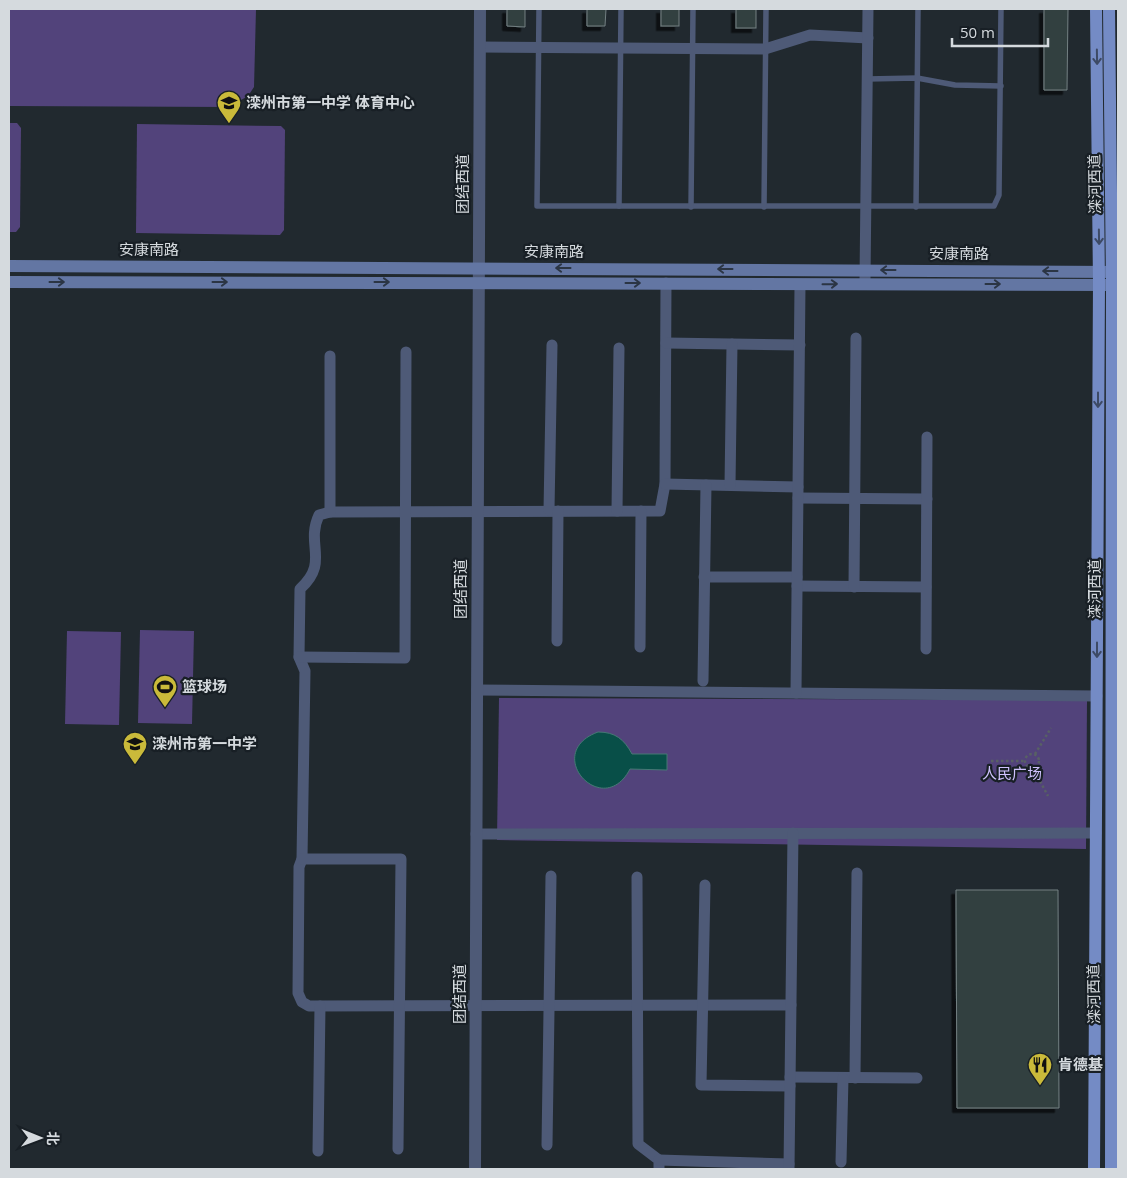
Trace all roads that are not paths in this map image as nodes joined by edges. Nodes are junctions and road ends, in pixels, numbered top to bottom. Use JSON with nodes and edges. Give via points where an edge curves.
{"nodes":[{"id":1,"x":480,"y":9,"type":"edge"},
{"id":2,"x":539,"y":9,"type":"edge"},
{"id":3,"x":621,"y":9,"type":"edge"},
{"id":4,"x":693,"y":9,"type":"edge"},
{"id":5,"x":766,"y":9,"type":"edge"},
{"id":6,"x":868,"y":9,"type":"edge"},
{"id":7,"x":918,"y":9,"type":"edge"},
{"id":8,"x":1001,"y":9,"type":"edge"},
{"id":9,"x":1096,"y":9,"type":"edge"},
{"id":10,"x":1109,"y":9,"type":"edge"},
{"id":11,"x":868,"y":38,"type":"junction"},
{"id":12,"x":480,"y":47,"type":"junction"},
{"id":13,"x":539,"y":47,"type":"junction"},
{"id":14,"x":621,"y":48,"type":"junction"},
{"id":15,"x":692,"y":49,"type":"junction"},
{"id":16,"x":765,"y":50,"type":"junction"},
{"id":17,"x":917,"y":78,"type":"junction"},
{"id":18,"x":867,"y":79,"type":"junction"},
{"id":19,"x":1001,"y":86,"type":"junction"},
{"id":20,"x":619,"y":206,"type":"junction"},
{"id":21,"x":691,"y":206,"type":"junction"},
{"id":22,"x":764,"y":207,"type":"junction"},
{"id":23,"x":866,"y":207,"type":"junction"},
{"id":24,"x":916,"y":207,"type":"junction"},
{"id":25,"x":9,"y":266,"type":"edge"},
{"id":26,"x":479,"y":268,"type":"junction"},
{"id":27,"x":865,"y":270,"type":"junction"},
{"id":28,"x":1099,"y":271,"type":"junction"},
{"id":29,"x":1115,"y":272,"type":"edge"},
{"id":30,"x":9,"y":282,"type":"edge"},
{"id":31,"x":479,"y":282,"type":"junction"},
{"id":32,"x":666,"y":284,"type":"junction"},
{"id":33,"x":865,"y":284,"type":"junction"},
{"id":34,"x":1099,"y":284,"type":"junction"},
{"id":35,"x":800,"y":285,"type":"junction"},
{"id":36,"x":1115,"y":285,"type":"edge"},
{"id":37,"x":856,"y":338,"type":"dead end"},
{"id":38,"x":666,"y":343,"type":"junction"},
{"id":39,"x":732,"y":344,"type":"junction"},
{"id":40,"x":552,"y":345,"type":"dead end"},
{"id":41,"x":800,"y":345,"type":"junction"},
{"id":42,"x":619,"y":348,"type":"dead end"},
{"id":43,"x":406,"y":352,"type":"dead end"},
{"id":44,"x":330,"y":356,"type":"dead end"},
{"id":45,"x":927,"y":437,"type":"dead end"},
{"id":46,"x":665,"y":484,"type":"junction"},
{"id":47,"x":706,"y":485,"type":"junction"},
{"id":48,"x":730,"y":485,"type":"junction"},
{"id":49,"x":798,"y":492,"type":"junction"},
{"id":50,"x":855,"y":498,"type":"junction"},
{"id":51,"x":927,"y":499,"type":"junction"},
{"id":52,"x":477,"y":510,"type":"junction"},
{"id":53,"x":554,"y":511,"type":"junction"},
{"id":54,"x":616,"y":511,"type":"junction"},
{"id":55,"x":641,"y":511,"type":"junction"},
{"id":56,"x":330,"y":512,"type":"junction"},
{"id":57,"x":406,"y":512,"type":"junction"},
{"id":58,"x":704,"y":577,"type":"junction"},
{"id":59,"x":797,"y":581,"type":"junction"},
{"id":60,"x":854,"y":586,"type":"junction"},
{"id":61,"x":926,"y":587,"type":"junction"},
{"id":62,"x":557,"y":640,"type":"dead end"},
{"id":63,"x":640,"y":647,"type":"dead end"},
{"id":64,"x":926,"y":649,"type":"dead end"},
{"id":65,"x":299,"y":657,"type":"junction"},
{"id":66,"x":703,"y":681,"type":"dead end"},
{"id":67,"x":477,"y":690,"type":"junction"},
{"id":68,"x":796,"y":693,"type":"junction"},
{"id":69,"x":1097,"y":696,"type":"junction"},
{"id":70,"x":793,"y":833,"type":"junction"},
{"id":71,"x":1096,"y":833,"type":"junction"},
{"id":72,"x":476,"y":834,"type":"junction"},
{"id":73,"x":302,"y":858,"type":"junction"},
{"id":74,"x":857,"y":873,"type":"dead end"},
{"id":75,"x":551,"y":876,"type":"dead end"},
{"id":76,"x":637,"y":877,"type":"dead end"},
{"id":77,"x":705,"y":885,"type":"dead end"},
{"id":78,"x":636,"y":1005,"type":"junction"},
{"id":79,"x":702,"y":1005,"type":"junction"},
{"id":80,"x":791,"y":1005,"type":"junction"},
{"id":81,"x":320,"y":1006,"type":"junction"},
{"id":82,"x":400,"y":1006,"type":"junction"},
{"id":83,"x":476,"y":1006,"type":"junction"},
{"id":84,"x":549,"y":1006,"type":"junction"},
{"id":85,"x":843,"y":1078,"type":"junction"},
{"id":86,"x":855,"y":1078,"type":"junction"},
{"id":87,"x":917,"y":1078,"type":"dead end"},
{"id":88,"x":790,"y":1082,"type":"junction"},
{"id":89,"x":547,"y":1145,"type":"dead end"},
{"id":90,"x":398,"y":1148,"type":"dead end"},
{"id":91,"x":318,"y":1151,"type":"dead end"},
{"id":92,"x":841,"y":1162,"type":"dead end"},
{"id":93,"x":659,"y":1165,"type":"edge"},
{"id":94,"x":789,"y":1166,"type":"edge"},
{"id":95,"x":475,"y":1169,"type":"edge"},
{"id":96,"x":1094,"y":1169,"type":"edge"},
{"id":97,"x":1111,"y":1169,"type":"edge"}],
"edges":[{"from":1,"to":12,"type":"street","name":"团结西道"},
{"from":2,"to":13,"type":"lane"},
{"from":3,"to":14,"type":"lane"},
{"from":4,"to":15,"type":"lane"},
{"from":5,"to":16,"type":"lane"},
{"from":6,"to":11,"type":"street"},
{"from":7,"to":17,"type":"lane"},
{"from":8,"to":19,"type":"lane"},
{"from":9,"to":28,"type":"main road","name":"滦河西道","one_way":true},
{"from":10,"to":29,"type":"main road","name":"滦河西道"},
{"from":11,"to":16,"type":"street","via":[[810,35]]},
{"from":11,"to":18,"type":"street"},
{"from":12,"to":13,"type":"street"},
{"from":12,"to":26,"type":"street","name":"团结西道"},
{"from":13,"to":14,"type":"street"},
{"from":13,"to":20,"type":"lane","via":[[537,206]]},
{"from":14,"to":15,"type":"street"},
{"from":14,"to":20,"type":"lane"},
{"from":15,"to":16,"type":"street"},
{"from":15,"to":21,"type":"lane"},
{"from":16,"to":22,"type":"lane"},
{"from":17,"to":18,"type":"lane"},
{"from":17,"to":19,"type":"lane","via":[[955,85]]},
{"from":17,"to":24,"type":"lane"},
{"from":18,"to":23,"type":"street"},
{"from":19,"to":24,"type":"lane","via":[[999,195],[994,206]]},
{"from":20,"to":21,"type":"lane"},
{"from":21,"to":22,"type":"lane"},
{"from":22,"to":23,"type":"lane"},
{"from":23,"to":24,"type":"lane"},
{"from":23,"to":27,"type":"street"},
{"from":25,"to":26,"type":"main road","name":"安康南路"},
{"from":27,"to":26,"type":"main road","name":"安康南路","one_way":true},
{"from":26,"to":31,"type":"street","name":"团结西道"},
{"from":28,"to":27,"type":"main road","name":"安康南路","one_way":true},
{"from":27,"to":33,"type":"street"},
{"from":28,"to":29,"type":"main road","name":"安康南路"},
{"from":28,"to":34,"type":"main road","name":"滦河西道"},
{"from":29,"to":36,"type":"main road","name":"滦河西道"},
{"from":30,"to":31,"type":"main road","name":"安康南路","one_way":true},
{"from":31,"to":32,"type":"main road","name":"安康南路","one_way":true},
{"from":31,"to":52,"type":"street","name":"团结西道"},
{"from":32,"to":35,"type":"main road","name":"安康南路"},
{"from":32,"to":38,"type":"street"},
{"from":33,"to":34,"type":"main road","name":"安康南路","one_way":true},
{"from":35,"to":33,"type":"main road","name":"安康南路","one_way":true},
{"from":34,"to":36,"type":"main road","name":"安康南路"},
{"from":34,"to":69,"type":"main road","name":"滦河西道","one_way":true},
{"from":35,"to":41,"type":"street"},
{"from":36,"to":97,"type":"main road","name":"滦河西道"},
{"from":37,"to":50,"type":"street"},
{"from":38,"to":39,"type":"street"},
{"from":38,"to":46,"type":"street"},
{"from":39,"to":41,"type":"street"},
{"from":39,"to":48,"type":"street"},
{"from":40,"to":53,"type":"street"},
{"from":41,"to":49,"type":"street"},
{"from":42,"to":54,"type":"street"},
{"from":43,"to":57,"type":"street"},
{"from":44,"to":56,"type":"street"},
{"from":45,"to":51,"type":"street"},
{"from":46,"to":47,"type":"street"},
{"from":46,"to":55,"type":"street","via":[[660,511]]},
{"from":47,"to":48,"type":"street"},
{"from":47,"to":58,"type":"street"},
{"from":48,"to":49,"type":"street"},
{"from":49,"to":50,"type":"street"},
{"from":49,"to":59,"type":"street"},
{"from":50,"to":51,"type":"street"},
{"from":50,"to":60,"type":"street"},
{"from":51,"to":61,"type":"street"},
{"from":52,"to":53,"type":"street"},
{"from":52,"to":57,"type":"street"},
{"from":52,"to":67,"type":"street","name":"团结西道"},
{"from":53,"to":54,"type":"street"},
{"from":53,"to":62,"type":"street"},
{"from":54,"to":55,"type":"street"},
{"from":55,"to":63,"type":"street"},
{"from":56,"to":57,"type":"street"},
{"from":56,"to":65,"type":"street","via":[[319,515],[315,524],[316,570],[300,589]]},
{"from":57,"to":65,"type":"street","via":[[405,658]]},
{"from":58,"to":59,"type":"street"},
{"from":58,"to":66,"type":"street"},
{"from":59,"to":60,"type":"street"},
{"from":59,"to":68,"type":"street"},
{"from":60,"to":61,"type":"street"},
{"from":61,"to":64,"type":"street"},
{"from":65,"to":73,"type":"street","via":[[305,671]]},
{"from":67,"to":68,"type":"street"},
{"from":67,"to":72,"type":"street","name":"团结西道"},
{"from":68,"to":69,"type":"street"},
{"from":69,"to":71,"type":"main road","name":"滦河西道"},
{"from":70,"to":71,"type":"street"},
{"from":70,"to":72,"type":"street"},
{"from":70,"to":80,"type":"street"},
{"from":71,"to":96,"type":"main road","name":"滦河西道"},
{"from":72,"to":83,"type":"street","name":"团结西道"},
{"from":73,"to":81,"type":"street","via":[[299,867],[298,993],[308,1006]]},
{"from":73,"to":82,"type":"street","via":[[401,860]]},
{"from":74,"to":86,"type":"street"},
{"from":75,"to":84,"type":"street"},
{"from":76,"to":78,"type":"street"},
{"from":77,"to":79,"type":"street"},
{"from":78,"to":79,"type":"street"},
{"from":78,"to":84,"type":"street"},
{"from":78,"to":93,"type":"street","via":[[638,1144]]},
{"from":79,"to":80,"type":"street"},
{"from":79,"to":88,"type":"street","via":[[701,1085]]},
{"from":80,"to":88,"type":"street"},
{"from":81,"to":82,"type":"street"},
{"from":81,"to":91,"type":"street"},
{"from":82,"to":83,"type":"street"},
{"from":82,"to":90,"type":"street"},
{"from":83,"to":84,"type":"street"},
{"from":83,"to":95,"type":"street","name":"团结西道"},
{"from":84,"to":89,"type":"street"},
{"from":85,"to":86,"type":"street"},
{"from":85,"to":88,"type":"street"},
{"from":85,"to":92,"type":"street"},
{"from":86,"to":87,"type":"street"},
{"from":88,"to":94,"type":"street"},
{"from":93,"to":94,"type":"street"}]}
